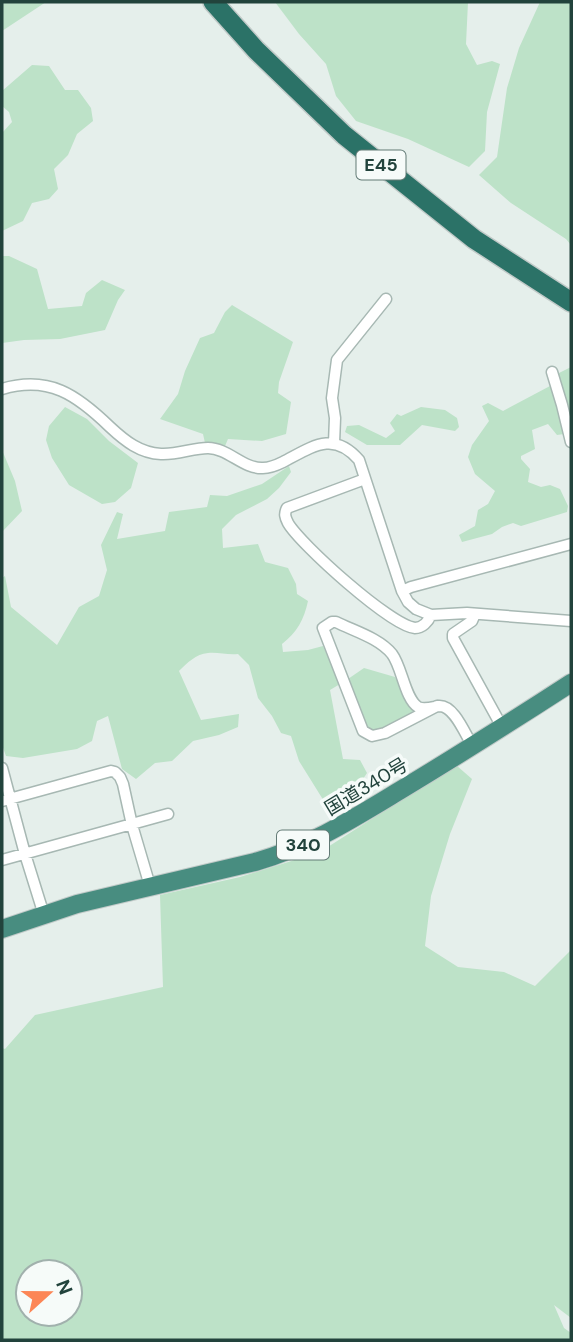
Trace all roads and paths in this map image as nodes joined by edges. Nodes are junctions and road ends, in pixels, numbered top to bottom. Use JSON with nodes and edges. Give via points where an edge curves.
{"nodes":[{"id":1,"x":213,"y":2,"type":"edge"},
{"id":2,"x":386,"y":299,"type":"dead end"},
{"id":3,"x":571,"y":302,"type":"edge"},
{"id":4,"x":552,"y":372,"type":"dead end"},
{"id":5,"x":2,"y":389,"type":"edge"},
{"id":6,"x":571,"y":442,"type":"edge"},
{"id":7,"x":334,"y":443,"type":"junction"},
{"id":8,"x":365,"y":480,"type":"junction"},
{"id":9,"x":571,"y":544,"type":"edge"},
{"id":10,"x":402,"y":592,"type":"junction"},
{"id":11,"x":475,"y":614,"type":"junction"},
{"id":12,"x":431,"y":615,"type":"junction"},
{"id":13,"x":571,"y":621,"type":"edge"},
{"id":14,"x":571,"y":683,"type":"edge"},
{"id":15,"x":437,"y":706,"type":"junction"},
{"id":16,"x":502,"y":727,"type":"junction"},
{"id":17,"x":472,"y":745,"type":"junction"},
{"id":18,"x":2,"y":768,"type":"edge"},
{"id":19,"x":6,"y":800,"type":"edge"},
{"id":20,"x":168,"y":814,"type":"dead end"},
{"id":21,"x":132,"y":825,"type":"junction"},
{"id":22,"x":25,"y":854,"type":"junction"},
{"id":23,"x":2,"y":860,"type":"edge"},
{"id":24,"x":150,"y":886,"type":"junction"},
{"id":25,"x":44,"y":915,"type":"junction"},
{"id":26,"x":2,"y":929,"type":"edge"}],
"edges":[{"from":1,"to":3,"type":"highway","number":"E45","via":[[344,135],[474,239]]},
{"from":2,"to":7,"type":"street","via":[[337,360],[332,398]]},
{"from":4,"to":6,"type":"street"},
{"from":5,"to":7,"type":"street","via":[[27,384],[55,387],[86,405],[123,440],[161,454],[209,448],[262,468],[319,444]]},
{"from":7,"to":8,"type":"street","via":[[359,460]]},
{"from":8,"to":10,"type":"street"},
{"from":8,"to":12,"type":"street","via":[[288,508],[289,524],[340,578],[385,613],[414,628],[429,621]]},
{"from":9,"to":10,"type":"street"},
{"from":10,"to":12,"type":"street","via":[[416,609]]},
{"from":11,"to":12,"type":"street"},
{"from":11,"to":13,"type":"street"},
{"from":11,"to":16,"type":"street","via":[[453,638]]},
{"from":14,"to":16,"type":"highway","name":"国道340号","number":"340"},
{"from":15,"to":15,"type":"street","via":[[418,707],[395,658],[382,645],[336,622],[323,628],[363,731],[372,736],[385,733]]},
{"from":15,"to":17,"type":"street","via":[[451,710]]},
{"from":16,"to":17,"type":"highway","name":"国道340号","number":"340"},
{"from":17,"to":24,"type":"highway","name":"国道340号","number":"340","via":[[305,844],[256,862]]},
{"from":18,"to":19,"type":"street"},
{"from":19,"to":21,"type":"street","via":[[111,771],[123,784]]},
{"from":19,"to":22,"type":"street"},
{"from":20,"to":21,"type":"street"},
{"from":21,"to":22,"type":"street"},
{"from":21,"to":24,"type":"street"},
{"from":22,"to":23,"type":"street"},
{"from":22,"to":25,"type":"street"},
{"from":24,"to":25,"type":"highway","name":"国道340号","number":"340"},
{"from":25,"to":26,"type":"highway","name":"国道340号","number":"340"}]}
